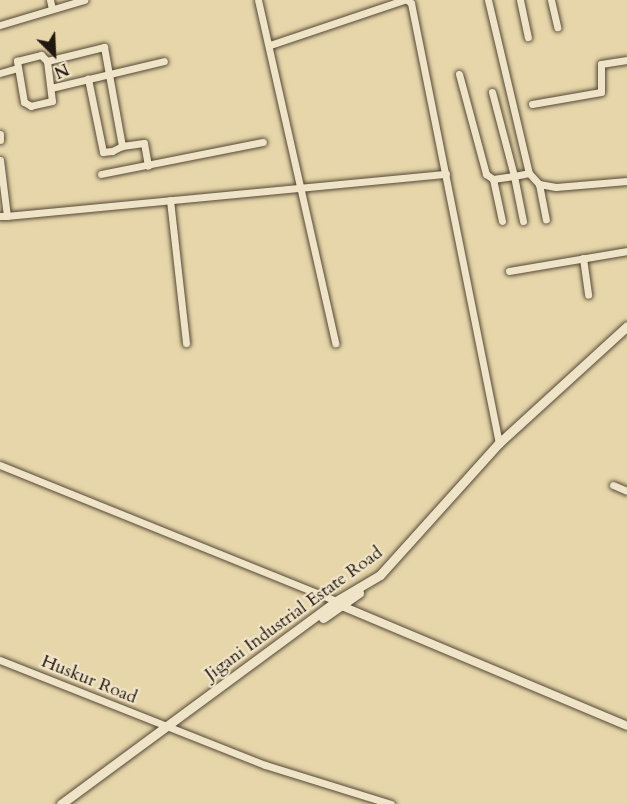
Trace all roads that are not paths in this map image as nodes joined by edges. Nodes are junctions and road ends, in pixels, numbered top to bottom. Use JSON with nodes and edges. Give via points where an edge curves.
{"nodes":[{"id":1,"x":50,"y":0,"type":"edge"},
{"id":2,"x":84,"y":0,"type":"edge"},
{"id":3,"x":258,"y":0,"type":"edge"},
{"id":4,"x":406,"y":0,"type":"edge"},
{"id":5,"x":488,"y":0,"type":"edge"},
{"id":6,"x":519,"y":0,"type":"edge"},
{"id":7,"x":551,"y":0,"type":"edge"},
{"id":8,"x":52,"y":9,"type":"junction"},
{"id":9,"x":0,"y":23,"type":"edge"},
{"id":10,"x":556,"y":27,"type":"dead end"},
{"id":11,"x":528,"y":37,"type":"dead end"},
{"id":12,"x":270,"y":45,"type":"junction"},
{"id":13,"x":627,"y":60,"type":"edge"},
{"id":14,"x":47,"y":61,"type":"junction"},
{"id":15,"x":164,"y":61,"type":"dead end"},
{"id":16,"x":17,"y":68,"type":"junction"},
{"id":17,"x":0,"y":73,"type":"edge"},
{"id":18,"x":109,"y":74,"type":"junction"},
{"id":19,"x":459,"y":74,"type":"dead end"},
{"id":20,"x":88,"y":79,"type":"junction"},
{"id":21,"x":51,"y":88,"type":"junction"},
{"id":22,"x":492,"y":92,"type":"dead end"},
{"id":23,"x":532,"y":104,"type":"dead end"},
{"id":24,"x":0,"y":134,"type":"edge"},
{"id":25,"x":0,"y":140,"type":"edge"},
{"id":26,"x":263,"y":142,"type":"dead end"},
{"id":27,"x":122,"y":146,"type":"junction"},
{"id":28,"x":0,"y":160,"type":"edge"},
{"id":29,"x":148,"y":166,"type":"junction"},
{"id":30,"x":529,"y":173,"type":"junction"},
{"id":31,"x":101,"y":174,"type":"dead end"},
{"id":32,"x":446,"y":174,"type":"junction"},
{"id":33,"x":514,"y":176,"type":"junction"},
{"id":34,"x":493,"y":179,"type":"junction"},
{"id":35,"x":627,"y":181,"type":"edge"},
{"id":36,"x":539,"y":184,"type":"junction"},
{"id":37,"x":300,"y":185,"type":"junction"},
{"id":38,"x":170,"y":200,"type":"junction"},
{"id":39,"x":4,"y":216,"type":"edge"},
{"id":40,"x":546,"y":219,"type":"dead end"},
{"id":41,"x":524,"y":220,"type":"dead end"},
{"id":42,"x":502,"y":221,"type":"dead end"},
{"id":43,"x":627,"y":251,"type":"edge"},
{"id":44,"x":583,"y":258,"type":"junction"},
{"id":45,"x":509,"y":271,"type":"dead end"},
{"id":46,"x":588,"y":295,"type":"dead end"},
{"id":47,"x":627,"y":326,"type":"edge"},
{"id":48,"x":186,"y":343,"type":"dead end"},
{"id":49,"x":335,"y":343,"type":"dead end"},
{"id":50,"x":499,"y":443,"type":"junction"},
{"id":51,"x":0,"y":465,"type":"edge"},
{"id":52,"x":613,"y":485,"type":"dead end"},
{"id":53,"x":627,"y":491,"type":"edge"},
{"id":54,"x":339,"y":604,"type":"junction"},
{"id":55,"x":0,"y":660,"type":"edge"},
{"id":56,"x":627,"y":726,"type":"edge"},
{"id":57,"x":167,"y":728,"type":"junction"},
{"id":58,"x":61,"y":804,"type":"edge"},
{"id":59,"x":391,"y":804,"type":"edge"}],
"edges":[{"from":1,"to":8,"type":"street"},
{"from":2,"to":8,"type":"street"},
{"from":3,"to":12,"type":"street"},
{"from":4,"to":12,"type":"street"},
{"from":4,"to":32,"type":"street","via":[[411,3]]},
{"from":5,"to":30,"type":"street"},
{"from":6,"to":11,"type":"street"},
{"from":7,"to":10,"type":"street"},
{"from":8,"to":9,"type":"street"},
{"from":12,"to":37,"type":"street"},
{"from":13,"to":23,"type":"street","via":[[601,64],[601,92]]},
{"from":14,"to":16,"type":"street","via":[[41,55],[29,56],[17,61]]},
{"from":14,"to":18,"type":"street","via":[[104,47]]},
{"from":14,"to":21,"type":"street"},
{"from":15,"to":18,"type":"street"},
{"from":16,"to":17,"type":"street"},
{"from":16,"to":21,"type":"street","via":[[24,102],[31,106],[52,101]]},
{"from":18,"to":20,"type":"street"},
{"from":18,"to":27,"type":"street"},
{"from":19,"to":34,"type":"street","via":[[486,174]]},
{"from":20,"to":21,"type":"street"},
{"from":20,"to":27,"type":"street","via":[[103,152]]},
{"from":22,"to":33,"type":"street"},
{"from":24,"to":25,"type":"street"},
{"from":26,"to":29,"type":"street"},
{"from":27,"to":29,"type":"street","via":[[144,143]]},
{"from":28,"to":39,"type":"street"},
{"from":29,"to":31,"type":"street"},
{"from":30,"to":33,"type":"street"},
{"from":30,"to":36,"type":"street"},
{"from":32,"to":37,"type":"street"},
{"from":32,"to":50,"type":"street"},
{"from":33,"to":34,"type":"street"},
{"from":33,"to":41,"type":"street"},
{"from":34,"to":42,"type":"street"},
{"from":35,"to":36,"type":"street","via":[[556,187]]},
{"from":36,"to":40,"type":"street"},
{"from":37,"to":38,"type":"street"},
{"from":37,"to":49,"type":"street"},
{"from":38,"to":39,"type":"street"},
{"from":38,"to":48,"type":"street"},
{"from":43,"to":44,"type":"street"},
{"from":44,"to":45,"type":"street"},
{"from":44,"to":46,"type":"street"},
{"from":47,"to":50,"type":"main road","name":"Jigani Industrial Estate Road"},
{"from":50,"to":54,"type":"main road","name":"Jigani Industrial Estate Road","via":[[417,538],[380,575]]},
{"from":51,"to":54,"type":"street"},
{"from":52,"to":53,"type":"street"},
{"from":54,"to":56,"type":"street"},
{"from":54,"to":57,"type":"main road","name":"Jigani Industrial Estate Road"},
{"from":55,"to":57,"type":"street","name":"Huskur Road"},
{"from":57,"to":58,"type":"main road","name":"Jigani Industrial Estate Road"},
{"from":57,"to":59,"type":"street","name":"Huskur Road","via":[[265,765]]}]}
